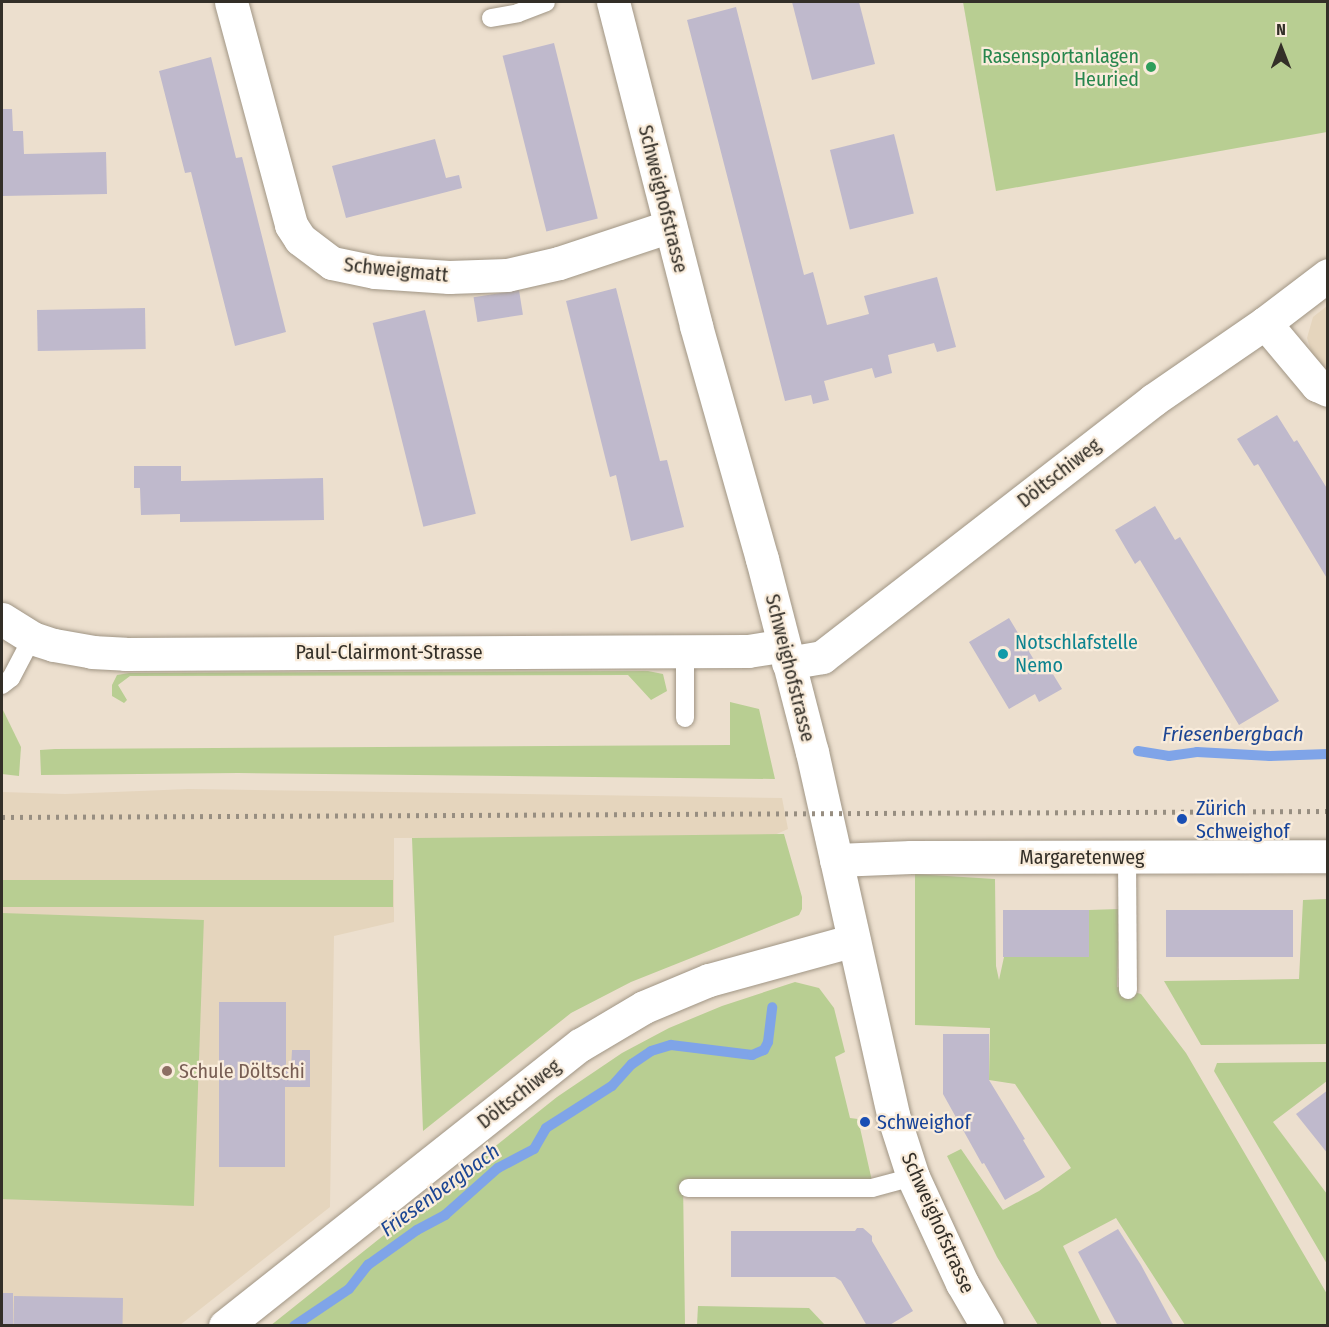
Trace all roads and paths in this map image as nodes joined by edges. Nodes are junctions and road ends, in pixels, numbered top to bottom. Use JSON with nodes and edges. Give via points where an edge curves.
{"nodes":[{"id":1,"x":231,"y":2,"type":"edge"},
{"id":2,"x":546,"y":2,"type":"edge"},
{"id":3,"x":613,"y":2,"type":"edge"},
{"id":4,"x":491,"y":18,"type":"dead end"},
{"id":5,"x":670,"y":226,"type":"junction"},
{"id":6,"x":1328,"y":275,"type":"edge"},
{"id":7,"x":1265,"y":323,"type":"junction"},
{"id":8,"x":1328,"y":390,"type":"edge"},
{"id":9,"x":2,"y":619,"type":"edge"},
{"id":10,"x":32,"y":638,"type":"junction"},
{"id":11,"x":685,"y":651,"type":"junction"},
{"id":12,"x":786,"y":654,"type":"junction"},
{"id":13,"x":2,"y":685,"type":"edge"},
{"id":14,"x":685,"y":718,"type":"dead end"},
{"id":15,"x":1127,"y":856,"type":"junction"},
{"id":16,"x":1328,"y":856,"type":"edge"},
{"id":17,"x":836,"y":860,"type":"junction"},
{"id":18,"x":854,"y":940,"type":"junction"},
{"id":19,"x":1128,"y":990,"type":"dead end"},
{"id":20,"x":913,"y":1178,"type":"junction"},
{"id":21,"x":688,"y":1188,"type":"dead end"},
{"id":22,"x":225,"y":1326,"type":"edge"},
{"id":23,"x":987,"y":1326,"type":"edge"}],
"edges":[{"from":1,"to":5,"type":"street","name":"Schweigmatt","via":[[291,225],[300,239],[332,263],[375,272],[449,277],[507,275],[559,263]]},
{"from":2,"to":4,"type":"lane"},
{"from":3,"to":5,"type":"street","name":"Schweighofstrasse"},
{"from":5,"to":12,"type":"street","name":"Schweighofstrasse"},
{"from":6,"to":7,"type":"street","name":"Döltschiweg"},
{"from":7,"to":8,"type":"street","via":[[1317,385]]},
{"from":7,"to":12,"type":"street","name":"Döltschiweg","via":[[1153,400],[822,657]]},
{"from":9,"to":10,"type":"street","name":"Paul-Clairmont-Strasse"},
{"from":10,"to":11,"type":"street","name":"Paul-Clairmont-Strasse","via":[[92,652],[125,654]]},
{"from":10,"to":13,"type":"lane","via":[[11,678]]},
{"from":11,"to":12,"type":"street","name":"Paul-Clairmont-Strasse"},
{"from":11,"to":14,"type":"lane"},
{"from":12,"to":17,"type":"street","name":"Schweighofstrasse"},
{"from":15,"to":16,"type":"street","name":"Margaretenweg"},
{"from":15,"to":17,"type":"street","name":"Margaretenweg"},
{"from":15,"to":19,"type":"lane"},
{"from":17,"to":18,"type":"street","name":"Schweighofstrasse"},
{"from":18,"to":20,"type":"street","name":"Schweighofstrasse","via":[[893,1115]]},
{"from":18,"to":22,"type":"street","name":"Döltschiweg","via":[[709,980],[644,1007],[580,1046]]},
{"from":20,"to":21,"type":"lane","via":[[872,1188]]},
{"from":20,"to":23,"type":"street","name":"Schweighofstrasse"}]}
